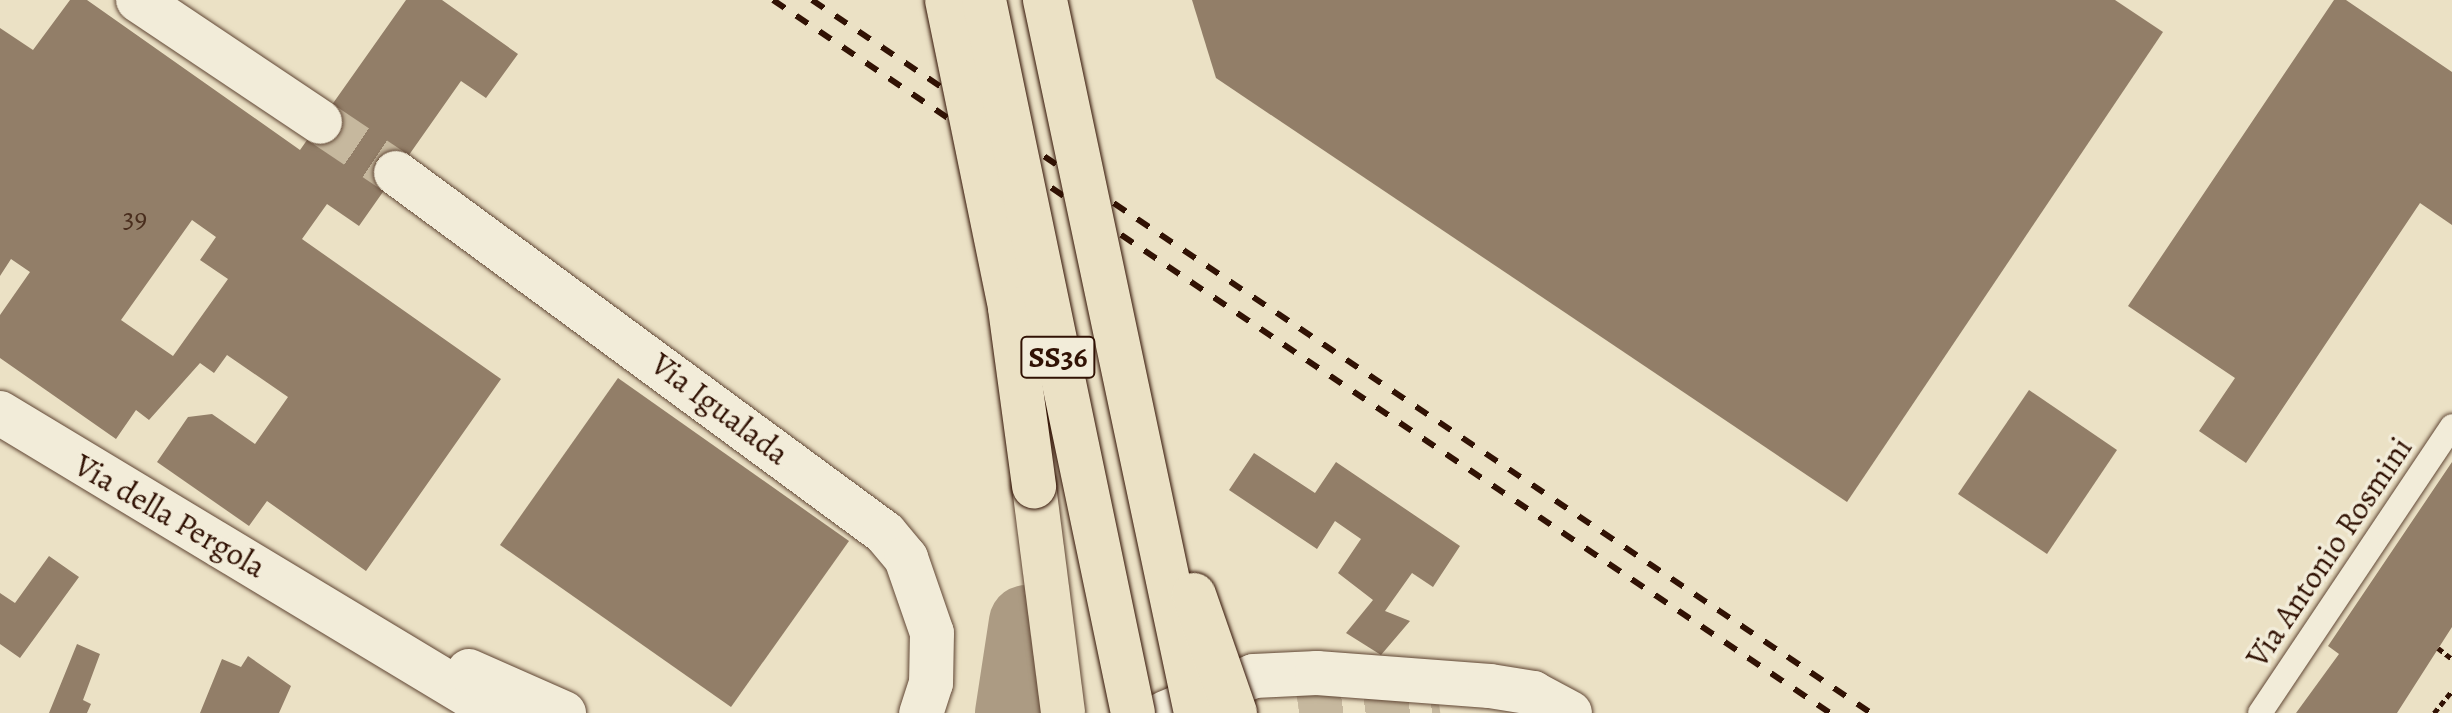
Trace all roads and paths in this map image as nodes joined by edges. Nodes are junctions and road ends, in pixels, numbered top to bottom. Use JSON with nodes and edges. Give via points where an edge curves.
{"nodes":[{"id":1,"x":138,"y":0,"type":"edge"},
{"id":2,"x":947,"y":0,"type":"edge"},
{"id":3,"x":984,"y":0,"type":"edge"},
{"id":4,"x":1045,"y":0,"type":"edge"},
{"id":5,"x":320,"y":122,"type":"tunnel mouth"},
{"id":6,"x":396,"y":173,"type":"tunnel mouth"},
{"id":7,"x":0,"y":413,"type":"edge"},
{"id":8,"x":2452,"y":426,"type":"edge"},
{"id":9,"x":1157,"y":525,"type":"junction"},
{"id":10,"x":343,"y":615,"type":"junction"},
{"id":11,"x":2438,"y":648,"type":"dead end"},
{"id":12,"x":2452,"y":659,"type":"edge"},
{"id":13,"x":2452,"y":691,"type":"edge"},
{"id":14,"x":498,"y":713,"type":"edge"},
{"id":15,"x":564,"y":713,"type":"edge"},
{"id":16,"x":921,"y":713,"type":"edge"},
{"id":17,"x":1063,"y":713,"type":"edge"},
{"id":18,"x":1133,"y":713,"type":"edge"},
{"id":19,"x":1165,"y":713,"type":"edge"},
{"id":20,"x":1196,"y":713,"type":"edge"},
{"id":21,"x":1235,"y":713,"type":"edge"},
{"id":22,"x":1570,"y":713,"type":"edge"},
{"id":23,"x":2260,"y":713,"type":"edge"},
{"id":24,"x":2434,"y":713,"type":"edge"}],
"edges":[{"from":1,"to":5,"type":"street"},
{"from":2,"to":17,"type":"highway","bridge":true,"via":[[1010,308]]},
{"from":3,"to":18,"type":"highway","number":"SS36","bridge":true},
{"from":4,"to":9,"type":"highway","number":"SS36","bridge":true},
{"from":6,"to":16,"type":"street","name":"Via Igualada","via":[[885,533],[906,558],[932,633],[931,683]]},
{"from":7,"to":10,"type":"street","name":"Via della Pergola"},
{"from":8,"to":23,"type":"lane","name":"Via Antonio Rosmini"},
{"from":9,"to":20,"type":"highway","number":"SS36","bridge":true},
{"from":9,"to":21,"type":"highway","bridge":true,"via":[[1194,594]]},
{"from":10,"to":14,"type":"street","name":"Via della Pergola"},
{"from":10,"to":15,"type":"street","name":"Via della Pergola"},
{"from":11,"to":12,"type":"path"},
{"from":13,"to":24,"type":"path"},
{"from":19,"to":22,"type":"street","via":[[1254,676],[1317,673],[1490,686],[1533,693]]}]}
